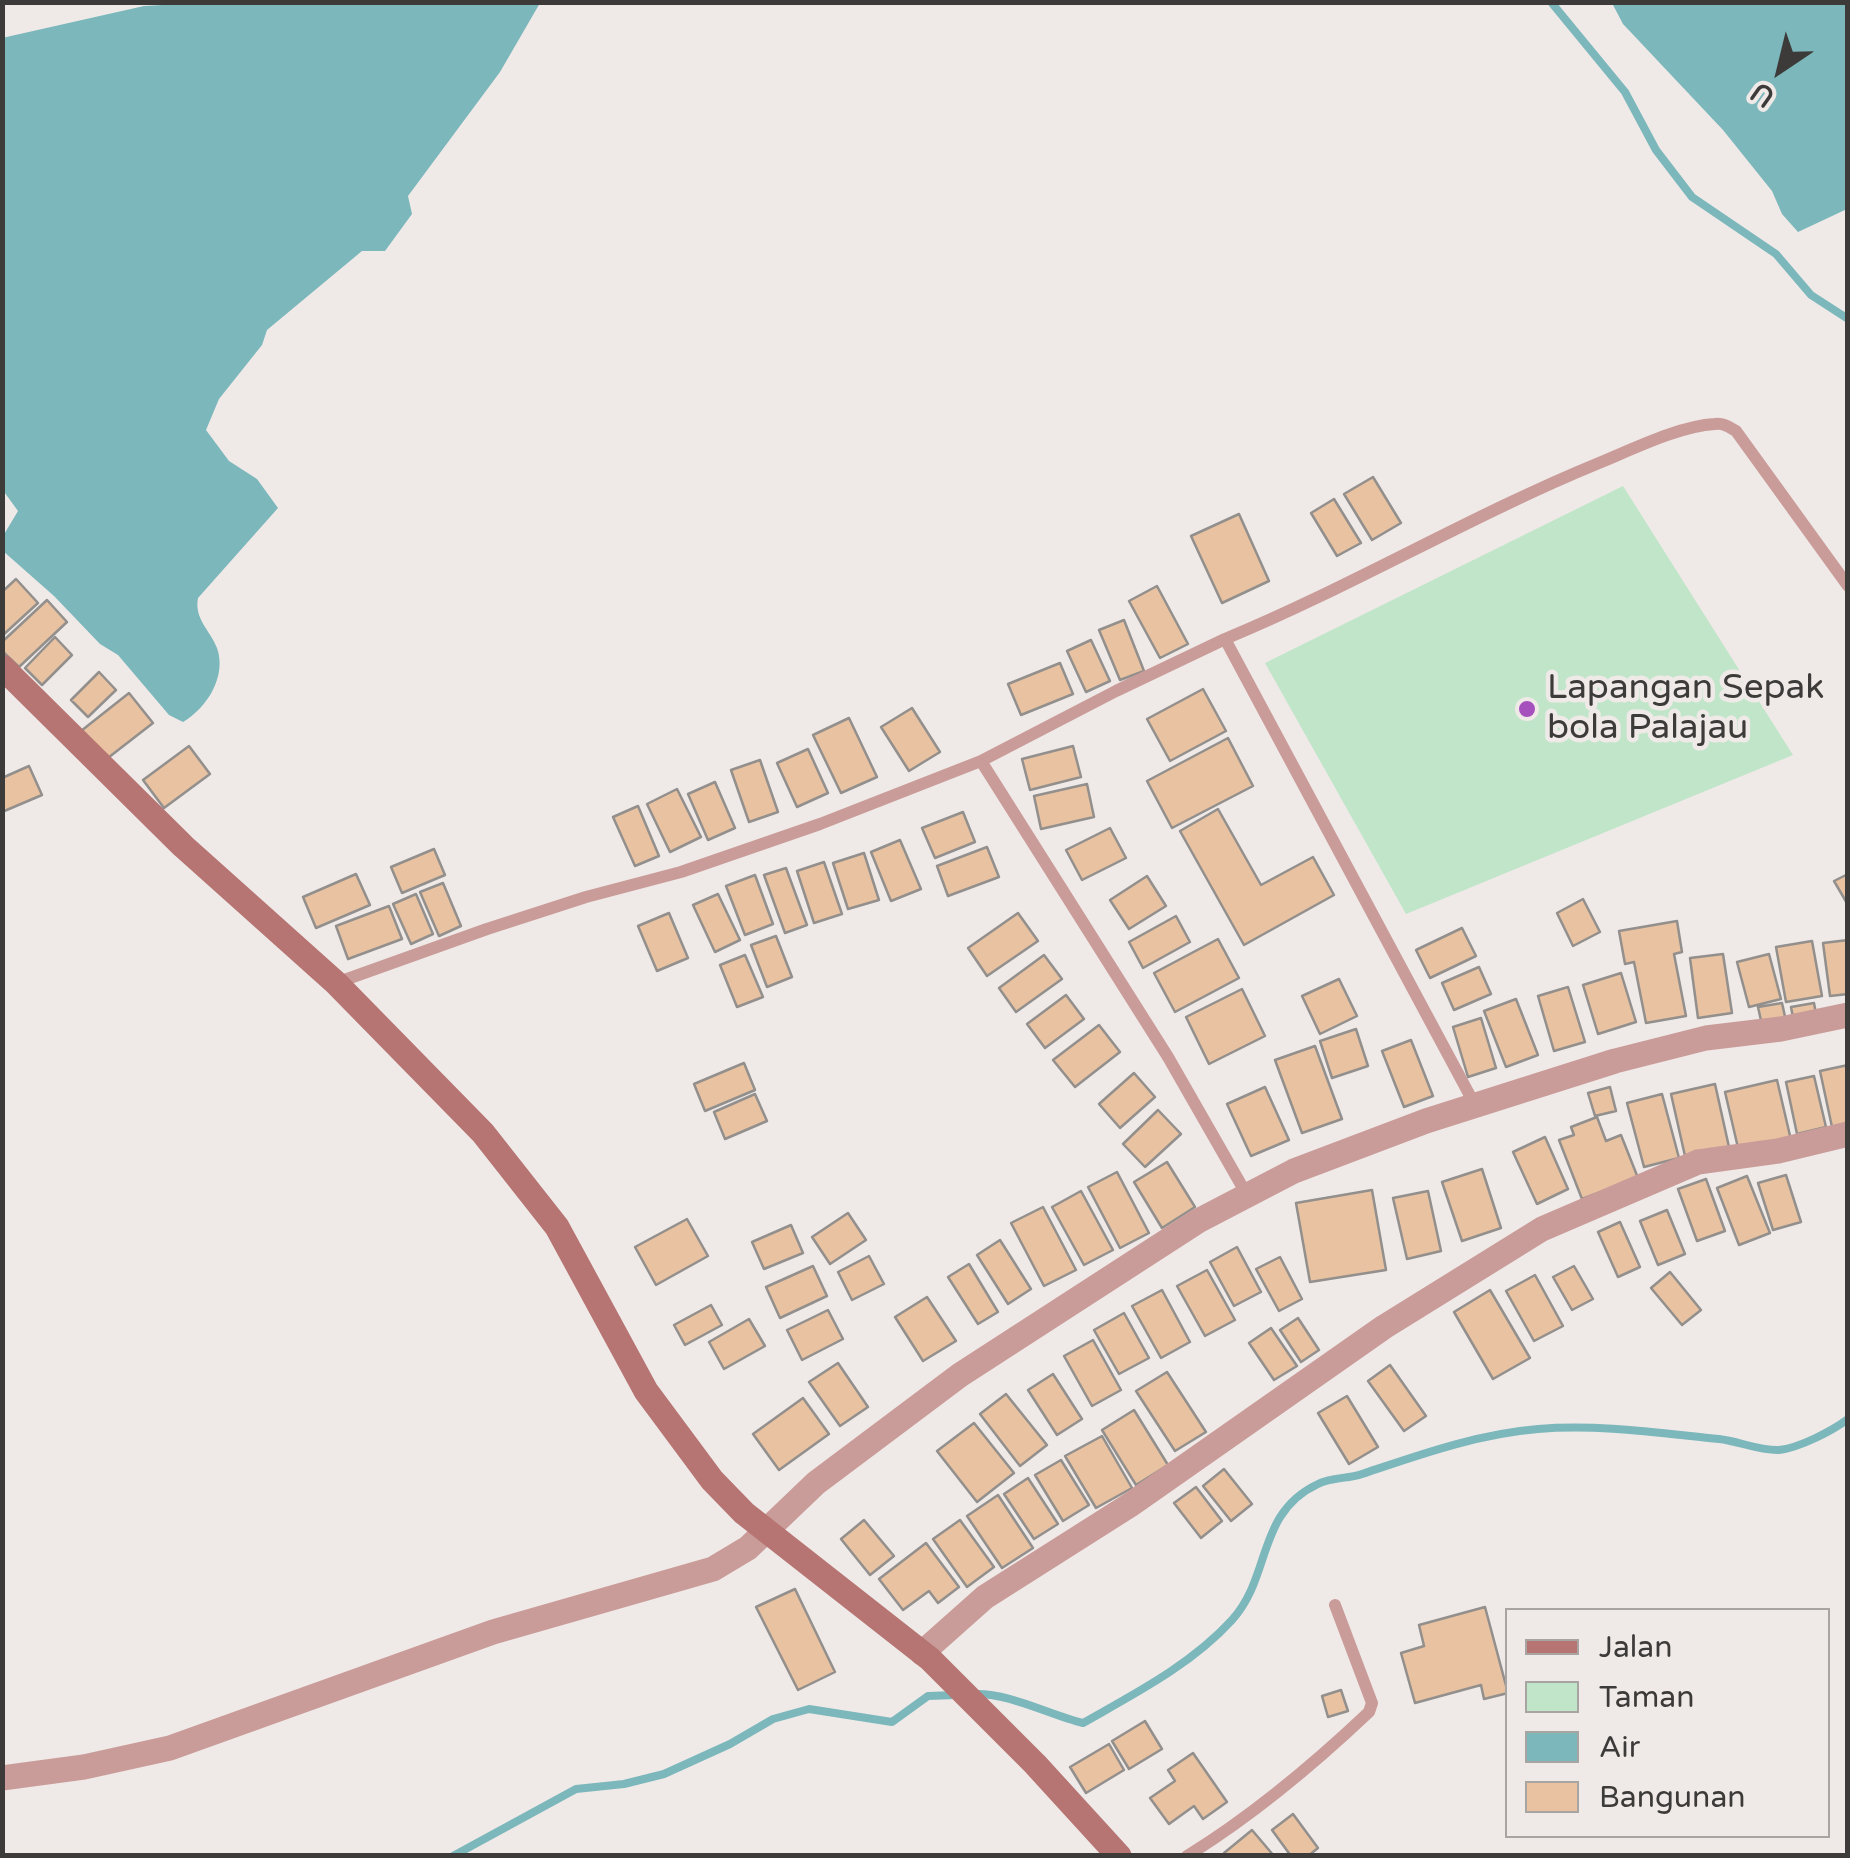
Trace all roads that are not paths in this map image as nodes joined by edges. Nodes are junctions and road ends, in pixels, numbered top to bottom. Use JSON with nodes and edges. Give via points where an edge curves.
{"nodes":[{"id":1,"x":1848,"y":586,"type":"edge"},
{"id":2,"x":1225,"y":639,"type":"junction"},
{"id":3,"x":2,"y":668,"type":"edge"},
{"id":4,"x":981,"y":762,"type":"junction"},
{"id":5,"x":336,"y":983,"type":"junction"},
{"id":6,"x":1848,"y":1015,"type":"edge"},
{"id":7,"x":1475,"y":1105,"type":"junction"},
{"id":8,"x":1848,"y":1134,"type":"edge"},
{"id":9,"x":1247,"y":1194,"type":"junction"},
{"id":10,"x":764,"y":1530,"type":"junction"},
{"id":11,"x":1334,"y":1605,"type":"dead end"},
{"id":12,"x":926,"y":1656,"type":"junction"},
{"id":13,"x":2,"y":1778,"type":"edge"},
{"id":14,"x":1119,"y":1856,"type":"edge"},
{"id":15,"x":1186,"y":1856,"type":"edge"}],
"edges":[{"from":1,"to":2,"type":"lane","via":[[1736,432],[1712,424],[1530,491]]},
{"from":2,"to":4,"type":"lane"},
{"from":2,"to":7,"type":"lane"},
{"from":3,"to":5,"type":"main road","via":[[182,846]]},
{"from":4,"to":5,"type":"lane","via":[[757,848],[486,929]]},
{"from":4,"to":9,"type":"lane"},
{"from":5,"to":10,"type":"main road","via":[[516,1170],[557,1227],[667,1423]]},
{"from":6,"to":7,"type":"street","via":[[1706,1038]]},
{"from":7,"to":9,"type":"street","via":[[1351,1148]]},
{"from":8,"to":12,"type":"street","via":[[1698,1162],[1542,1229],[1384,1327],[1130,1505],[985,1597]]},
{"from":9,"to":10,"type":"street","via":[[960,1375],[842,1461]]},
{"from":10,"to":12,"type":"main road"},
{"from":10,"to":13,"type":"street","via":[[713,1569],[493,1632],[170,1748]]},
{"from":11,"to":15,"type":"lane","via":[[1372,1703],[1369,1712],[1287,1783]]},
{"from":12,"to":14,"type":"main road"}]}
